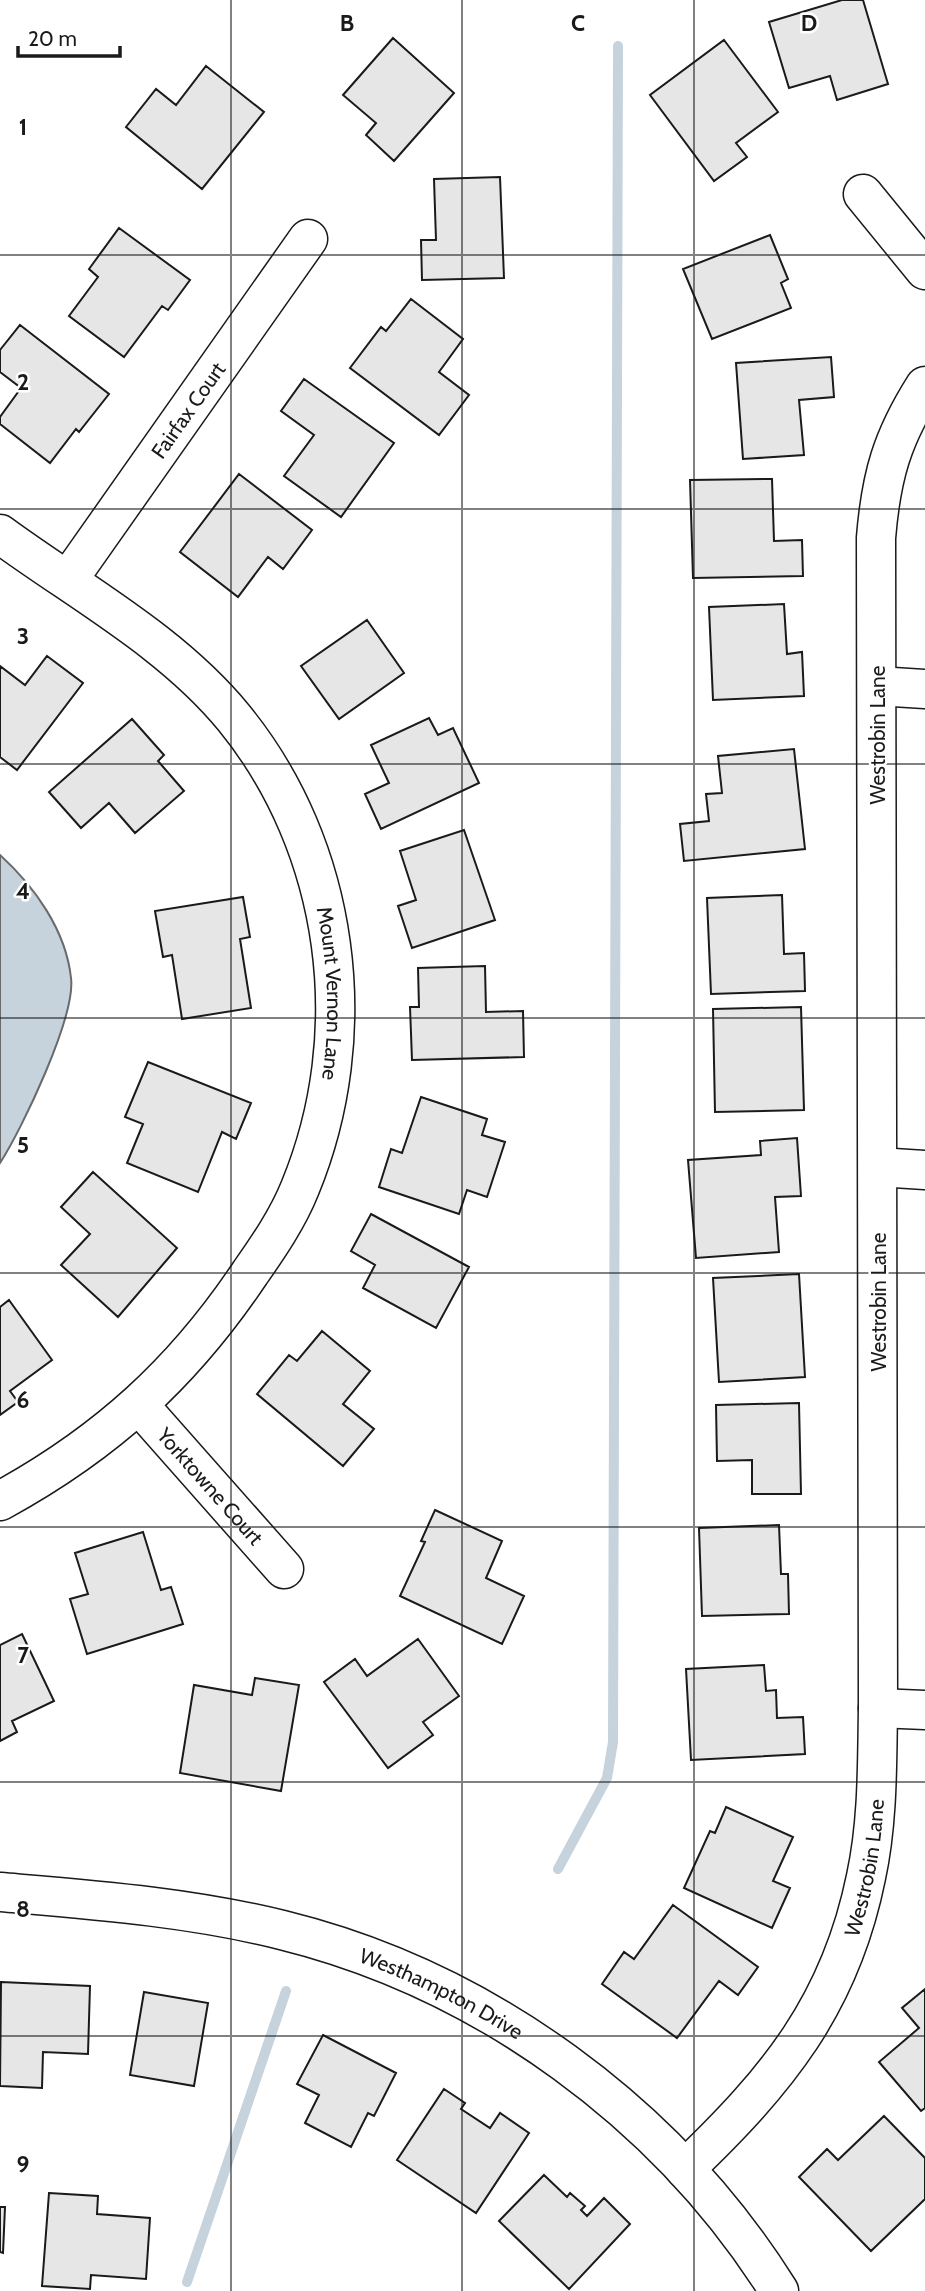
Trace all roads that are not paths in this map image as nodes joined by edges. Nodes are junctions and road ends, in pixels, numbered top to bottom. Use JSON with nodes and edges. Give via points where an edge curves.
{"nodes":[{"id":1,"x":863,"y":194,"type":"dead end"},
{"id":2,"x":308,"y":239,"type":"dead end"},
{"id":3,"x":925,"y":270,"type":"edge"},
{"id":4,"x":925,"y":386,"type":"edge"},
{"id":5,"x":0,"y":534,"type":"edge"},
{"id":6,"x":68,"y":580,"type":"junction"},
{"id":7,"x":877,"y":686,"type":"junction"},
{"id":8,"x":925,"y":689,"type":"edge"},
{"id":9,"x":878,"y":1167,"type":"junction"},
{"id":10,"x":925,"y":1170,"type":"edge"},
{"id":11,"x":139,"y":1405,"type":"junction"},
{"id":12,"x":0,"y":1501,"type":"edge"},
{"id":13,"x":284,"y":1569,"type":"dead end"},
{"id":14,"x":878,"y":1708,"type":"junction"},
{"id":15,"x":925,"y":1710,"type":"edge"},
{"id":16,"x":0,"y":1892,"type":"edge"},
{"id":17,"x":685,"y":2169,"type":"junction"},
{"id":18,"x":779,"y":2291,"type":"edge"}],
"edges":[{"from":1,"to":3,"type":"street"},
{"from":2,"to":6,"type":"street","name":"Fairfax Court"},
{"from":4,"to":7,"type":"street","name":"Westrobin Lane","via":[[892,448],[881,488],[875,559]]},
{"from":5,"to":6,"type":"street","name":"Mount Vernon Lane"},
{"from":6,"to":11,"type":"street","name":"Mount Vernon Lane","via":[[190,673],[250,740],[282,792],[310,853],[333,956],[335,1026],[329,1088],[300,1188],[272,1240],[216,1322]]},
{"from":7,"to":8,"type":"street"},
{"from":7,"to":9,"type":"street","name":"Westrobin Lane"},
{"from":9,"to":10,"type":"street"},
{"from":9,"to":14,"type":"street","name":"Westrobin Lane"},
{"from":11,"to":12,"type":"street","name":"Mount Vernon Lane"},
{"from":11,"to":13,"type":"street","name":"Yorktowne Court"},
{"from":14,"to":15,"type":"street"},
{"from":14,"to":17,"type":"street","name":"Westrobin Lane","via":[[876,1795],[866,1876],[850,1941],[814,2019],[778,2070],[734,2122]]},
{"from":16,"to":17,"type":"street","name":"Westhampton Drive","via":[[237,1920],[305,1936],[390,1965],[470,2002],[532,2040],[606,2097]]},
{"from":17,"to":18,"type":"street","name":"Westhampton Drive","via":[[717,2204]]}]}
